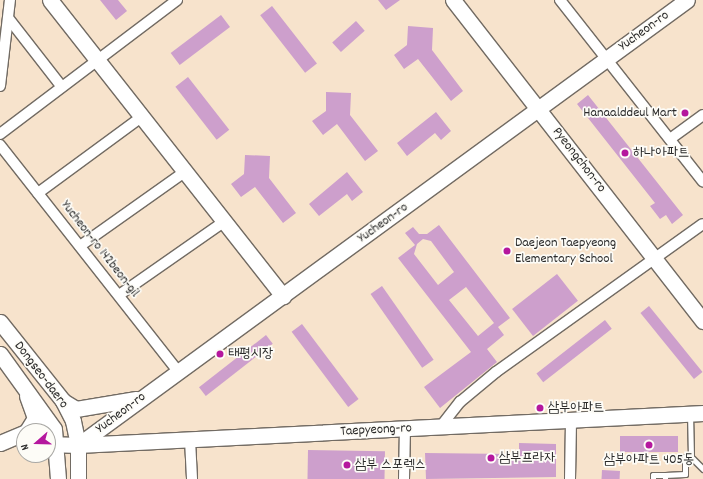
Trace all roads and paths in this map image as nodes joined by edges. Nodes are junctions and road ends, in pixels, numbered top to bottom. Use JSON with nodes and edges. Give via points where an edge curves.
{"nodes":[{"id":1,"x":10,"y":0,"type":"edge"},
{"id":2,"x":50,"y":0,"type":"edge"},
{"id":3,"x":177,"y":0,"type":"edge"},
{"id":4,"x":453,"y":0,"type":"edge"},
{"id":5,"x":560,"y":0,"type":"edge"},
{"id":6,"x":687,"y":0,"type":"edge"},
{"id":7,"x":9,"y":19,"type":"junction"},
{"id":8,"x":606,"y":59,"type":"junction"},
{"id":9,"x":98,"y":60,"type":"junction"},
{"id":10,"x":0,"y":86,"type":"edge"},
{"id":11,"x":62,"y":87,"type":"junction"},
{"id":12,"x":539,"y":108,"type":"junction"},
{"id":13,"x":703,"y":115,"type":"edge"},
{"id":14,"x":143,"y":116,"type":"junction"},
{"id":15,"x":0,"y":134,"type":"edge"},
{"id":16,"x":670,"y":139,"type":"junction"},
{"id":17,"x":0,"y":145,"type":"edge"},
{"id":18,"x":186,"y":171,"type":"junction"},
{"id":19,"x":703,"y":182,"type":"edge"},
{"id":20,"x":38,"y":193,"type":"junction"},
{"id":21,"x":225,"y":221,"type":"junction"},
{"id":22,"x":703,"y":224,"type":"edge"},
{"id":23,"x":80,"y":246,"type":"junction"},
{"id":24,"x":654,"y":257,"type":"junction"},
{"id":25,"x":119,"y":295,"type":"junction"},
{"id":26,"x":283,"y":296,"type":"junction"},
{"id":27,"x":703,"y":321,"type":"edge"},
{"id":28,"x":0,"y":322,"type":"edge"},
{"id":29,"x":0,"y":354,"type":"edge"},
{"id":30,"x":178,"y":371,"type":"junction"},
{"id":31,"x":20,"y":380,"type":"junction"},
{"id":32,"x":139,"y":398,"type":"junction"},
{"id":33,"x":63,"y":401,"type":"junction"},
{"id":34,"x":696,"y":413,"type":"edge"},
{"id":35,"x":572,"y":420,"type":"junction"},
{"id":36,"x":32,"y":423,"type":"edge"},
{"id":37,"x":51,"y":423,"type":"edge"},
{"id":38,"x":441,"y":426,"type":"junction"},
{"id":39,"x":405,"y":428,"type":"junction"},
{"id":40,"x":16,"y":436,"type":"edge"},
{"id":41,"x":190,"y":440,"type":"junction"},
{"id":42,"x":0,"y":443,"type":"edge"},
{"id":43,"x":16,"y":444,"type":"edge"},
{"id":44,"x":56,"y":444,"type":"edge"},
{"id":45,"x":78,"y":445,"type":"junction"},
{"id":46,"x":691,"y":456,"type":"junction"},
{"id":47,"x":55,"y":463,"type":"edge"},
{"id":48,"x":703,"y":469,"type":"edge"},
{"id":49,"x":665,"y":477,"type":"edge"},
{"id":50,"x":58,"y":479,"type":"edge"},
{"id":51,"x":78,"y":479,"type":"edge"},
{"id":52,"x":192,"y":479,"type":"edge"},
{"id":53,"x":404,"y":479,"type":"edge"},
{"id":54,"x":570,"y":479,"type":"edge"},
{"id":55,"x":653,"y":479,"type":"edge"}],
"edges":[{"from":1,"to":7,"type":"street"},
{"from":2,"to":9,"type":"main road"},
{"from":3,"to":9,"type":"street"},
{"from":4,"to":12,"type":"main road","name":"Pyeongchon-ro"},
{"from":5,"to":8,"type":"street"},
{"from":6,"to":8,"type":"main road","name":"Yucheon-ro"},
{"from":7,"to":10,"type":"street"},
{"from":7,"to":11,"type":"street"},
{"from":8,"to":12,"type":"main road","name":"Yucheon-ro"},
{"from":8,"to":16,"type":"street"},
{"from":9,"to":11,"type":"street"},
{"from":9,"to":14,"type":"main road"},
{"from":11,"to":15,"type":"street"},
{"from":12,"to":24,"type":"main road","name":"Pyeongchon-ro"},
{"from":12,"to":26,"type":"main road","name":"Yucheon-ro"},
{"from":13,"to":16,"type":"street"},
{"from":14,"to":18,"type":"main road"},
{"from":14,"to":20,"type":"street"},
{"from":16,"to":19,"type":"street"},
{"from":17,"to":20,"type":"street","name":"Yucheon-ro 142beon-gil"},
{"from":18,"to":21,"type":"main road"},
{"from":18,"to":23,"type":"street"},
{"from":20,"to":23,"type":"street","name":"Yucheon-ro 142beon-gil"},
{"from":21,"to":25,"type":"street"},
{"from":21,"to":26,"type":"main road"},
{"from":22,"to":24,"type":"street"},
{"from":23,"to":25,"type":"street","name":"Yucheon-ro 142beon-gil"},
{"from":24,"to":27,"type":"main road","name":"Pyeongchon-ro"},
{"from":24,"to":38,"type":"street","via":[[496,372],[460,402]]},
{"from":25,"to":30,"type":"street","name":"Yucheon-ro 142beon-gil"},
{"from":26,"to":30,"type":"main road","name":"Yucheon-ro"},
{"from":28,"to":33,"type":"main road","name":"Dongseo-daero"},
{"from":29,"to":31,"type":"main road","name":"Dongseo-daero"},
{"from":30,"to":32,"type":"main road","name":"Yucheon-ro"},
{"from":31,"to":36,"type":"main road","via":[[35,418]]},
{"from":31,"to":37,"type":"main road","name":"Dongseo-daero"},
{"from":32,"to":33,"type":"main road","via":[[76,409]]},
{"from":32,"to":45,"type":"main road","name":"Yucheon-ro"},
{"from":33,"to":45,"type":"main road","name":"Dongseo-daero","via":[[73,421]]},
{"from":34,"to":35,"type":"main road","name":"Taepyeong-ro"},
{"from":34,"to":46,"type":"lane"},
{"from":35,"to":38,"type":"main road","name":"Taepyeong-ro"},
{"from":35,"to":54,"type":"street"},
{"from":38,"to":39,"type":"main road","name":"Taepyeong-ro"},
{"from":39,"to":41,"type":"main road","name":"Taepyeong-ro"},
{"from":39,"to":53,"type":"street"},
{"from":40,"to":42,"type":"main road"},
{"from":41,"to":45,"type":"main road","name":"Taepyeong-ro"},
{"from":41,"to":52,"type":"street"},
{"from":42,"to":43,"type":"main road"},
{"from":44,"to":45,"type":"main road","name":"Taepyeong-ro"},
{"from":45,"to":51,"type":"main road","name":"Dongseo-daero"},
{"from":46,"to":48,"type":"lane"},
{"from":46,"to":49,"type":"lane","via":[[685,457],[685,474]]},
{"from":47,"to":50,"type":"main road","name":"Dongseo-daero"},
{"from":49,"to":55,"type":"lane","via":[[653,475]]}]}
